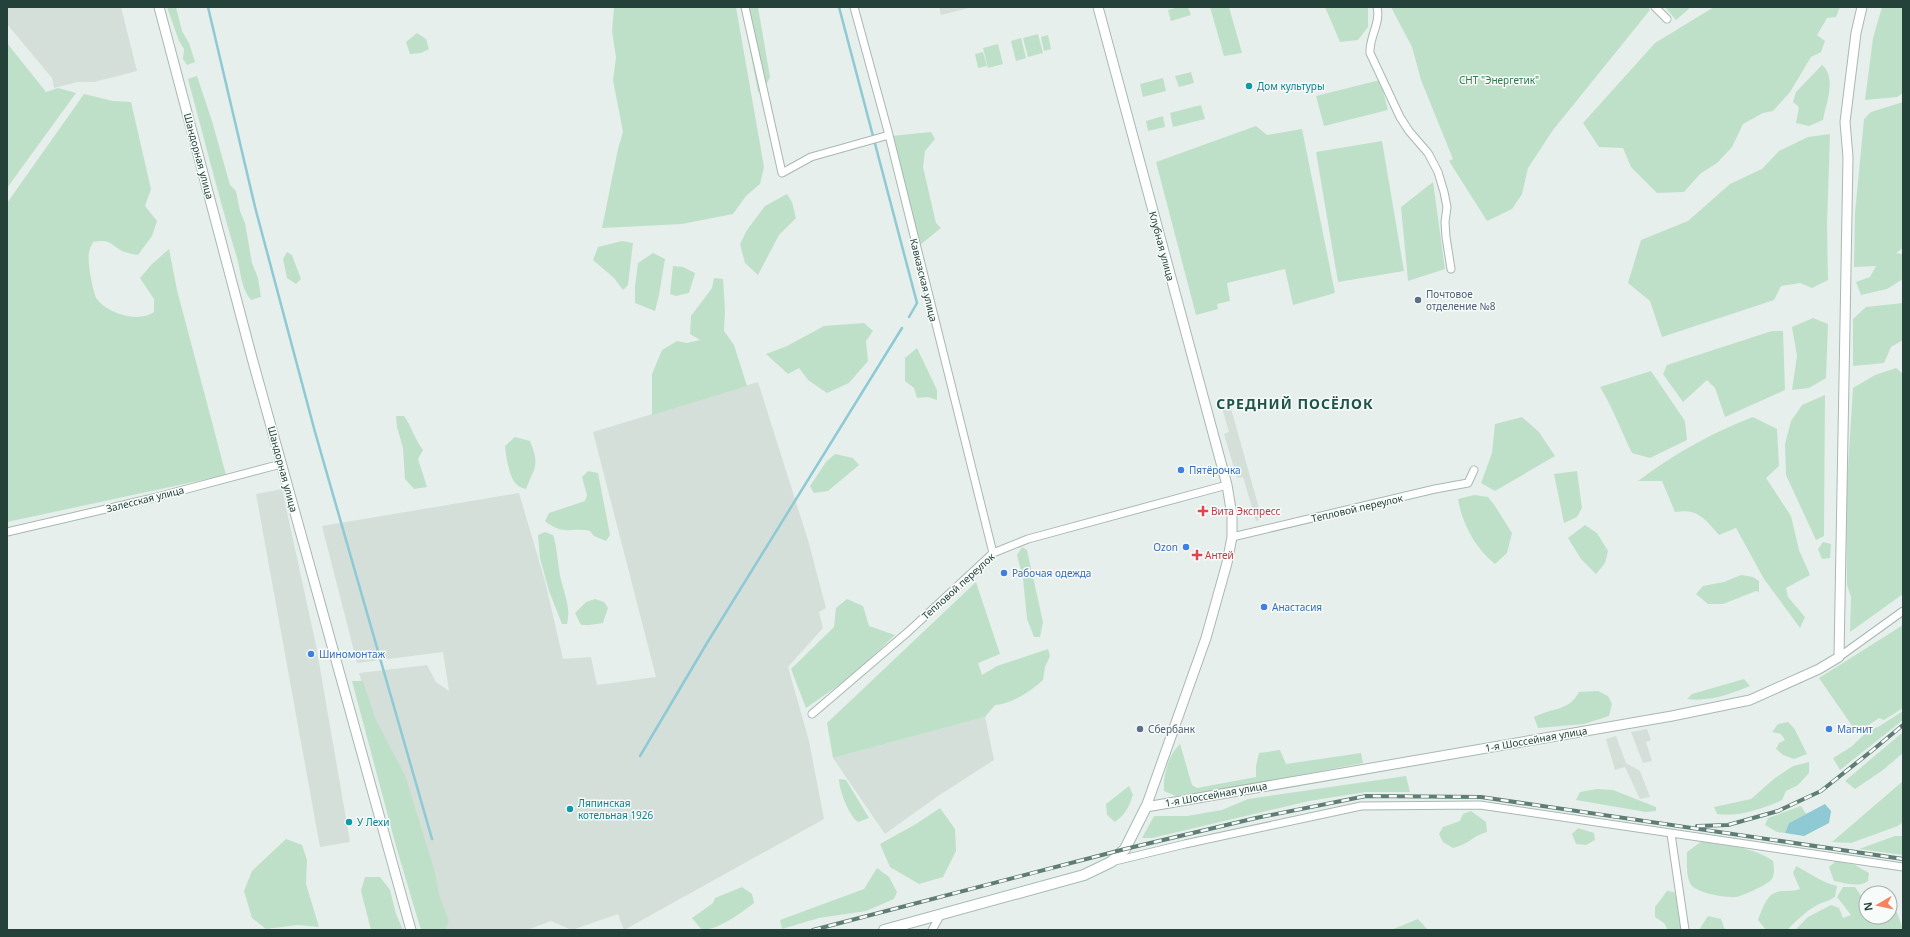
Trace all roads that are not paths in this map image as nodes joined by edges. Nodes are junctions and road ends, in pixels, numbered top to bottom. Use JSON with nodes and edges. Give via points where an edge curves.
{"nodes":[{"id":1,"x":159,"y":7,"type":"edge"},
{"id":2,"x":745,"y":7,"type":"edge"},
{"id":3,"x":854,"y":7,"type":"edge"},
{"id":4,"x":1098,"y":7,"type":"edge"},
{"id":5,"x":1377,"y":7,"type":"edge"},
{"id":6,"x":1655,"y":7,"type":"edge"},
{"id":7,"x":1862,"y":7,"type":"edge"},
{"id":8,"x":1667,"y":19,"type":"dead end"},
{"id":9,"x":885,"y":136,"type":"junction"},
{"id":10,"x":1451,"y":269,"type":"dead end"},
{"id":11,"x":281,"y":464,"type":"junction"},
{"id":12,"x":1474,"y":470,"type":"dead end"},
{"id":13,"x":1227,"y":485,"type":"junction"},
{"id":14,"x":7,"y":532,"type":"edge"},
{"id":15,"x":1232,"y":537,"type":"junction"},
{"id":16,"x":993,"y":553,"type":"junction"},
{"id":17,"x":1903,"y":611,"type":"edge"},
{"id":18,"x":1838,"y":657,"type":"junction"},
{"id":19,"x":812,"y":714,"type":"dead end"},
{"id":20,"x":1146,"y":807,"type":"junction"},
{"id":21,"x":1671,"y":834,"type":"junction"},
{"id":22,"x":1111,"y":862,"type":"junction"},
{"id":23,"x":1903,"y":867,"type":"edge"},
{"id":24,"x":940,"y":916,"type":"junction"},
{"id":25,"x":411,"y":930,"type":"edge"},
{"id":26,"x":884,"y":930,"type":"edge"},
{"id":27,"x":932,"y":930,"type":"edge"},
{"id":28,"x":1685,"y":930,"type":"edge"}],
"edges":[{"from":1,"to":11,"type":"street","name":"Шандорная улица"},
{"from":2,"to":9,"type":"street","via":[[782,172],[811,157]]},
{"from":3,"to":9,"type":"street","name":"Кавказская улица"},
{"from":4,"to":13,"type":"street","name":"Клубная улица"},
{"from":5,"to":10,"type":"street","via":[[1379,15],[1369,45],[1370,53],[1400,117],[1428,153],[1438,172],[1447,207],[1445,222]]},
{"from":6,"to":8,"type":"street"},
{"from":7,"to":18,"type":"street","via":[[1856,33],[1845,122],[1848,157]]},
{"from":9,"to":16,"type":"street","name":"Кавказская улица"},
{"from":11,"to":14,"type":"street","name":"Залесская улица","via":[[153,498]]},
{"from":11,"to":25,"type":"street","name":"Шандорная улица"},
{"from":12,"to":15,"type":"street","name":"Тепловой переулок","via":[[1468,483]]},
{"from":13,"to":15,"type":"street","name":"Клубная улица","via":[[1232,515]]},
{"from":13,"to":16,"type":"street","name":"Тепловой переулок","via":[[1028,540]]},
{"from":15,"to":20,"type":"street","name":"Клубная улица","via":[[1206,638]]},
{"from":16,"to":19,"type":"street","name":"Тепловой переулок","via":[[909,631]]},
{"from":17,"to":18,"type":"street","name":"1-я Шоссейная улица"},
{"from":18,"to":20,"type":"street","name":"1-я Шоссейная улица","via":[[1819,669],[1750,700],[1672,716]]},
{"from":20,"to":22,"type":"main road","via":[[1125,849]]},
{"from":21,"to":22,"type":"street","via":[[1480,805],[1361,806]]},
{"from":21,"to":23,"type":"street"},
{"from":21,"to":28,"type":"street"},
{"from":22,"to":24,"type":"main road","via":[[1084,875]]},
{"from":24,"to":26,"type":"main road"},
{"from":24,"to":27,"type":"street"}]}
